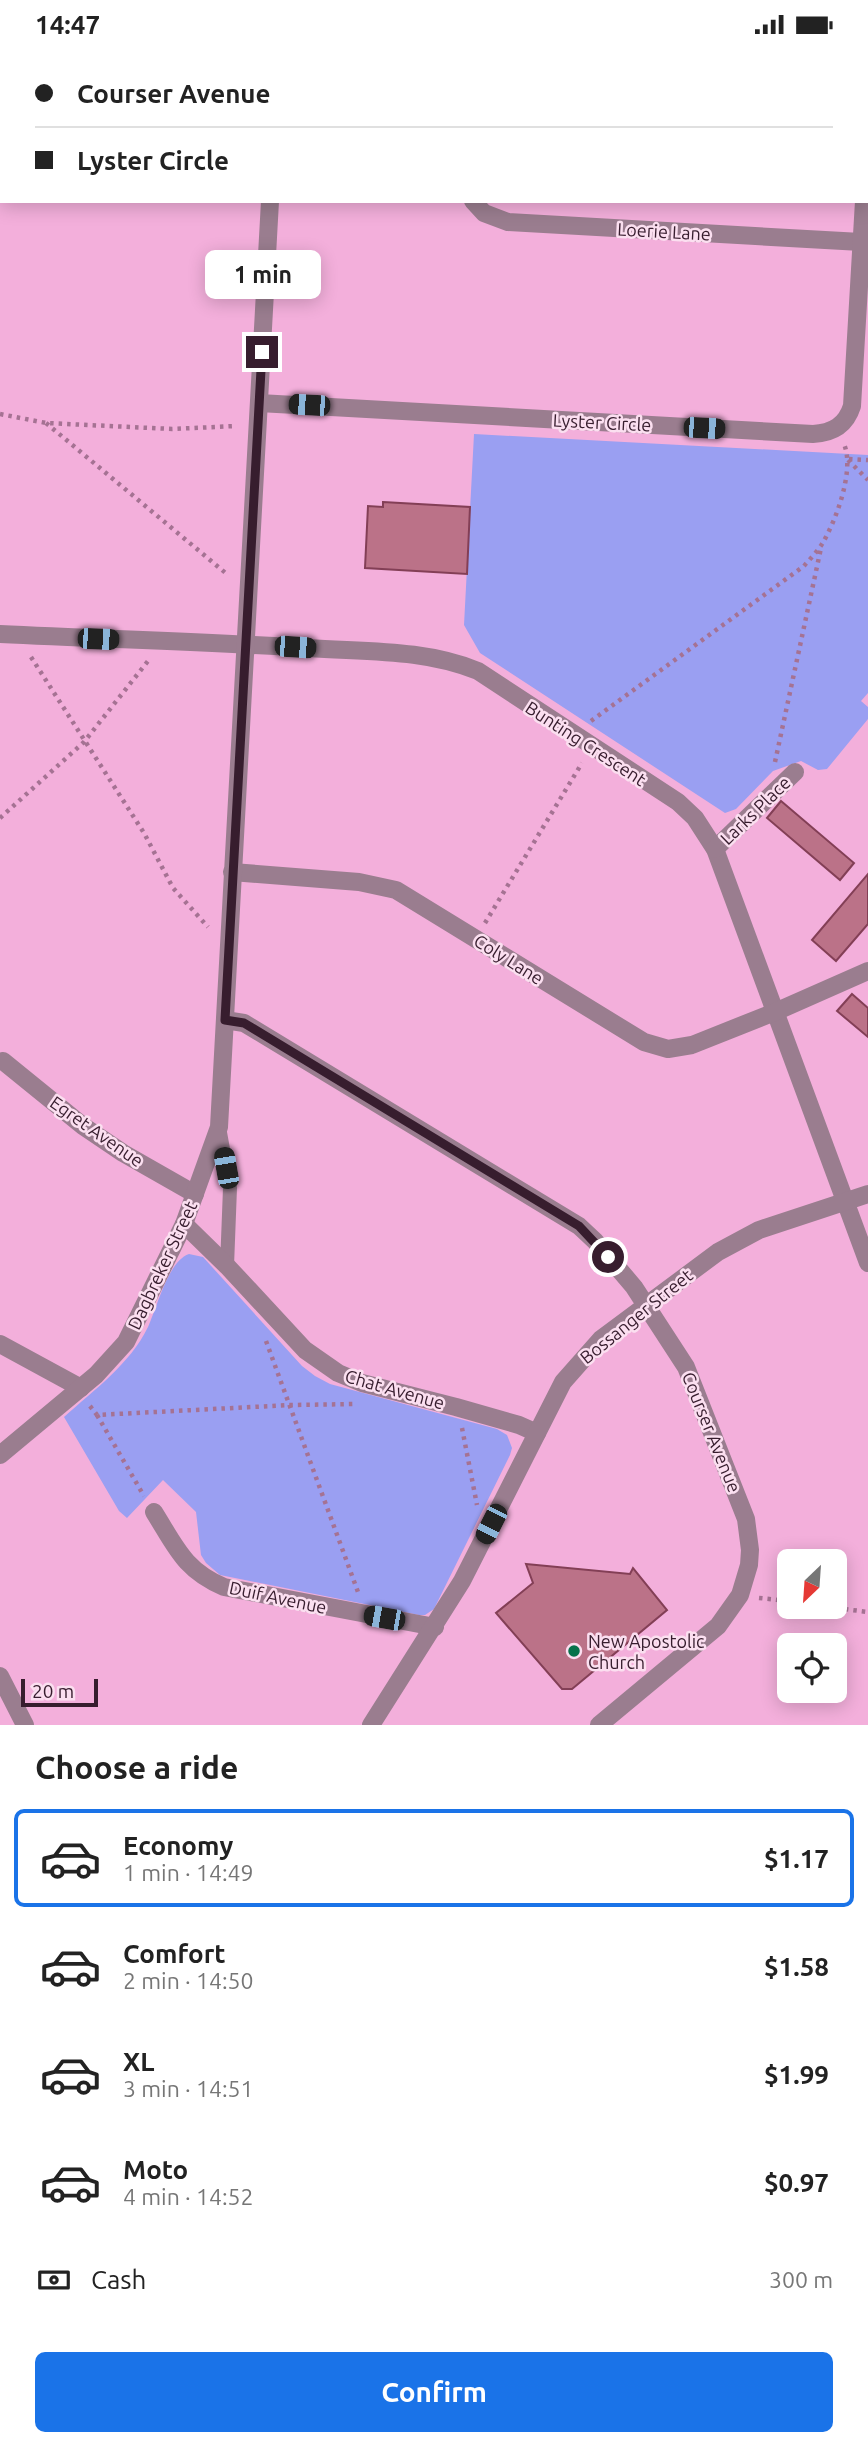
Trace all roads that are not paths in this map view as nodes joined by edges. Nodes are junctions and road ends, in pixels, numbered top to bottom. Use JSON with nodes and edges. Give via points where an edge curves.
{"nodes":[{"id":1,"x":270,"y":203,"type":"edge"},
{"id":2,"x":475,"y":203,"type":"edge"},
{"id":3,"x":863,"y":203,"type":"edge"},
{"id":4,"x":861,"y":242,"type":"junction"},
{"id":5,"x":259,"y":403,"type":"junction"},
{"id":6,"x":0,"y":634,"type":"edge"},
{"id":7,"x":245,"y":644,"type":"junction"},
{"id":8,"x":795,"y":772,"type":"dead end"},
{"id":9,"x":715,"y":849,"type":"junction"},
{"id":10,"x":232,"y":872,"type":"junction"},
{"id":11,"x":868,"y":971,"type":"edge"},
{"id":12,"x":775,"y":1012,"type":"junction"},
{"id":13,"x":225,"y":1020,"type":"junction"},
{"id":14,"x":3,"y":1061,"type":"dead end"},
{"id":15,"x":219,"y":1127,"type":"junction"},
{"id":16,"x":195,"y":1194,"type":"junction"},
{"id":17,"x":868,"y":1194,"type":"edge"},
{"id":18,"x":845,"y":1202,"type":"junction"},
{"id":19,"x":184,"y":1224,"type":"junction"},
{"id":20,"x":868,"y":1263,"type":"edge"},
{"id":21,"x":227,"y":1266,"type":"junction"},
{"id":22,"x":645,"y":1305,"type":"junction"},
{"id":23,"x":0,"y":1344,"type":"edge"},
{"id":24,"x":81,"y":1388,"type":"junction"},
{"id":25,"x":537,"y":1433,"type":"junction"},
{"id":26,"x":0,"y":1455,"type":"edge"},
{"id":27,"x":154,"y":1512,"type":"road end"},
{"id":28,"x":435,"y":1627,"type":"junction"},
{"id":29,"x":0,"y":1675,"type":"edge"},
{"id":30,"x":25,"y":1725,"type":"edge"},
{"id":31,"x":371,"y":1725,"type":"edge"},
{"id":32,"x":599,"y":1725,"type":"edge"}],
"edges":[{"from":1,"to":5,"type":"street"},
{"from":2,"to":4,"type":"street","name":"Loerie Lane","via":[[484,213],[508,222]]},
{"from":3,"to":4,"type":"street"},
{"from":4,"to":5,"type":"street","name":"Lyster Circle","via":[[852,406],[847,418],[830,432]]},
{"from":5,"to":7,"type":"street"},
{"from":6,"to":7,"type":"street","name":"Bunting Crescent"},
{"from":7,"to":9,"type":"street","name":"Bunting Crescent","via":[[419,655],[478,671],[678,802]]},
{"from":7,"to":10,"type":"street","name":"Dagbreker Street"},
{"from":8,"to":9,"type":"street","name":"Larks Place"},
{"from":9,"to":12,"type":"street","name":"Bunting Crescent"},
{"from":10,"to":12,"type":"street","name":"Coly Lane","via":[[384,886],[656,1047],[681,1048]]},
{"from":10,"to":13,"type":"street","name":"Dagbreker Street"},
{"from":11,"to":12,"type":"street","name":"Coly Lane"},
{"from":12,"to":18,"type":"street","name":"Bunting Crescent"},
{"from":13,"to":15,"type":"street","name":"Dagbreker Street"},
{"from":13,"to":22,"type":"street","name":"Courser Avenue","via":[[244,1023],[579,1226]]},
{"from":14,"to":16,"type":"street","name":"Egret Avenue","via":[[93,1133]]},
{"from":15,"to":16,"type":"street","name":"Dagbreker Street"},
{"from":15,"to":21,"type":"lane","via":[[230,1188]]},
{"from":16,"to":19,"type":"street","name":"Dagbreker Street"},
{"from":17,"to":18,"type":"street","name":"Bossanger Street"},
{"from":18,"to":20,"type":"street","name":"Bunting Crescent"},
{"from":18,"to":22,"type":"street","name":"Bossanger Street","via":[[737,1241]]},
{"from":19,"to":21,"type":"street","name":"Chat Avenue"},
{"from":19,"to":24,"type":"street","name":"Dagbreker Street","via":[[126,1342]]},
{"from":21,"to":25,"type":"street","name":"Chat Avenue","via":[[320,1362],[362,1383]]},
{"from":22,"to":25,"type":"street","name":"Bossanger Street","via":[[579,1362],[563,1382]]},
{"from":22,"to":32,"type":"street","name":"Courser Avenue","via":[[686,1367],[746,1518],[749,1565],[740,1595],[718,1626]]},
{"from":23,"to":24,"type":"street"},
{"from":24,"to":26,"type":"street","name":"Dagbreker Street"},
{"from":25,"to":28,"type":"street","name":"Bossanger Street"},
{"from":27,"to":28,"type":"street","name":"Duif Avenue","via":[[187,1564],[210,1581],[238,1591]]},
{"from":28,"to":31,"type":"street","name":"Bossanger Street"},
{"from":29,"to":30,"type":"street"}]}
